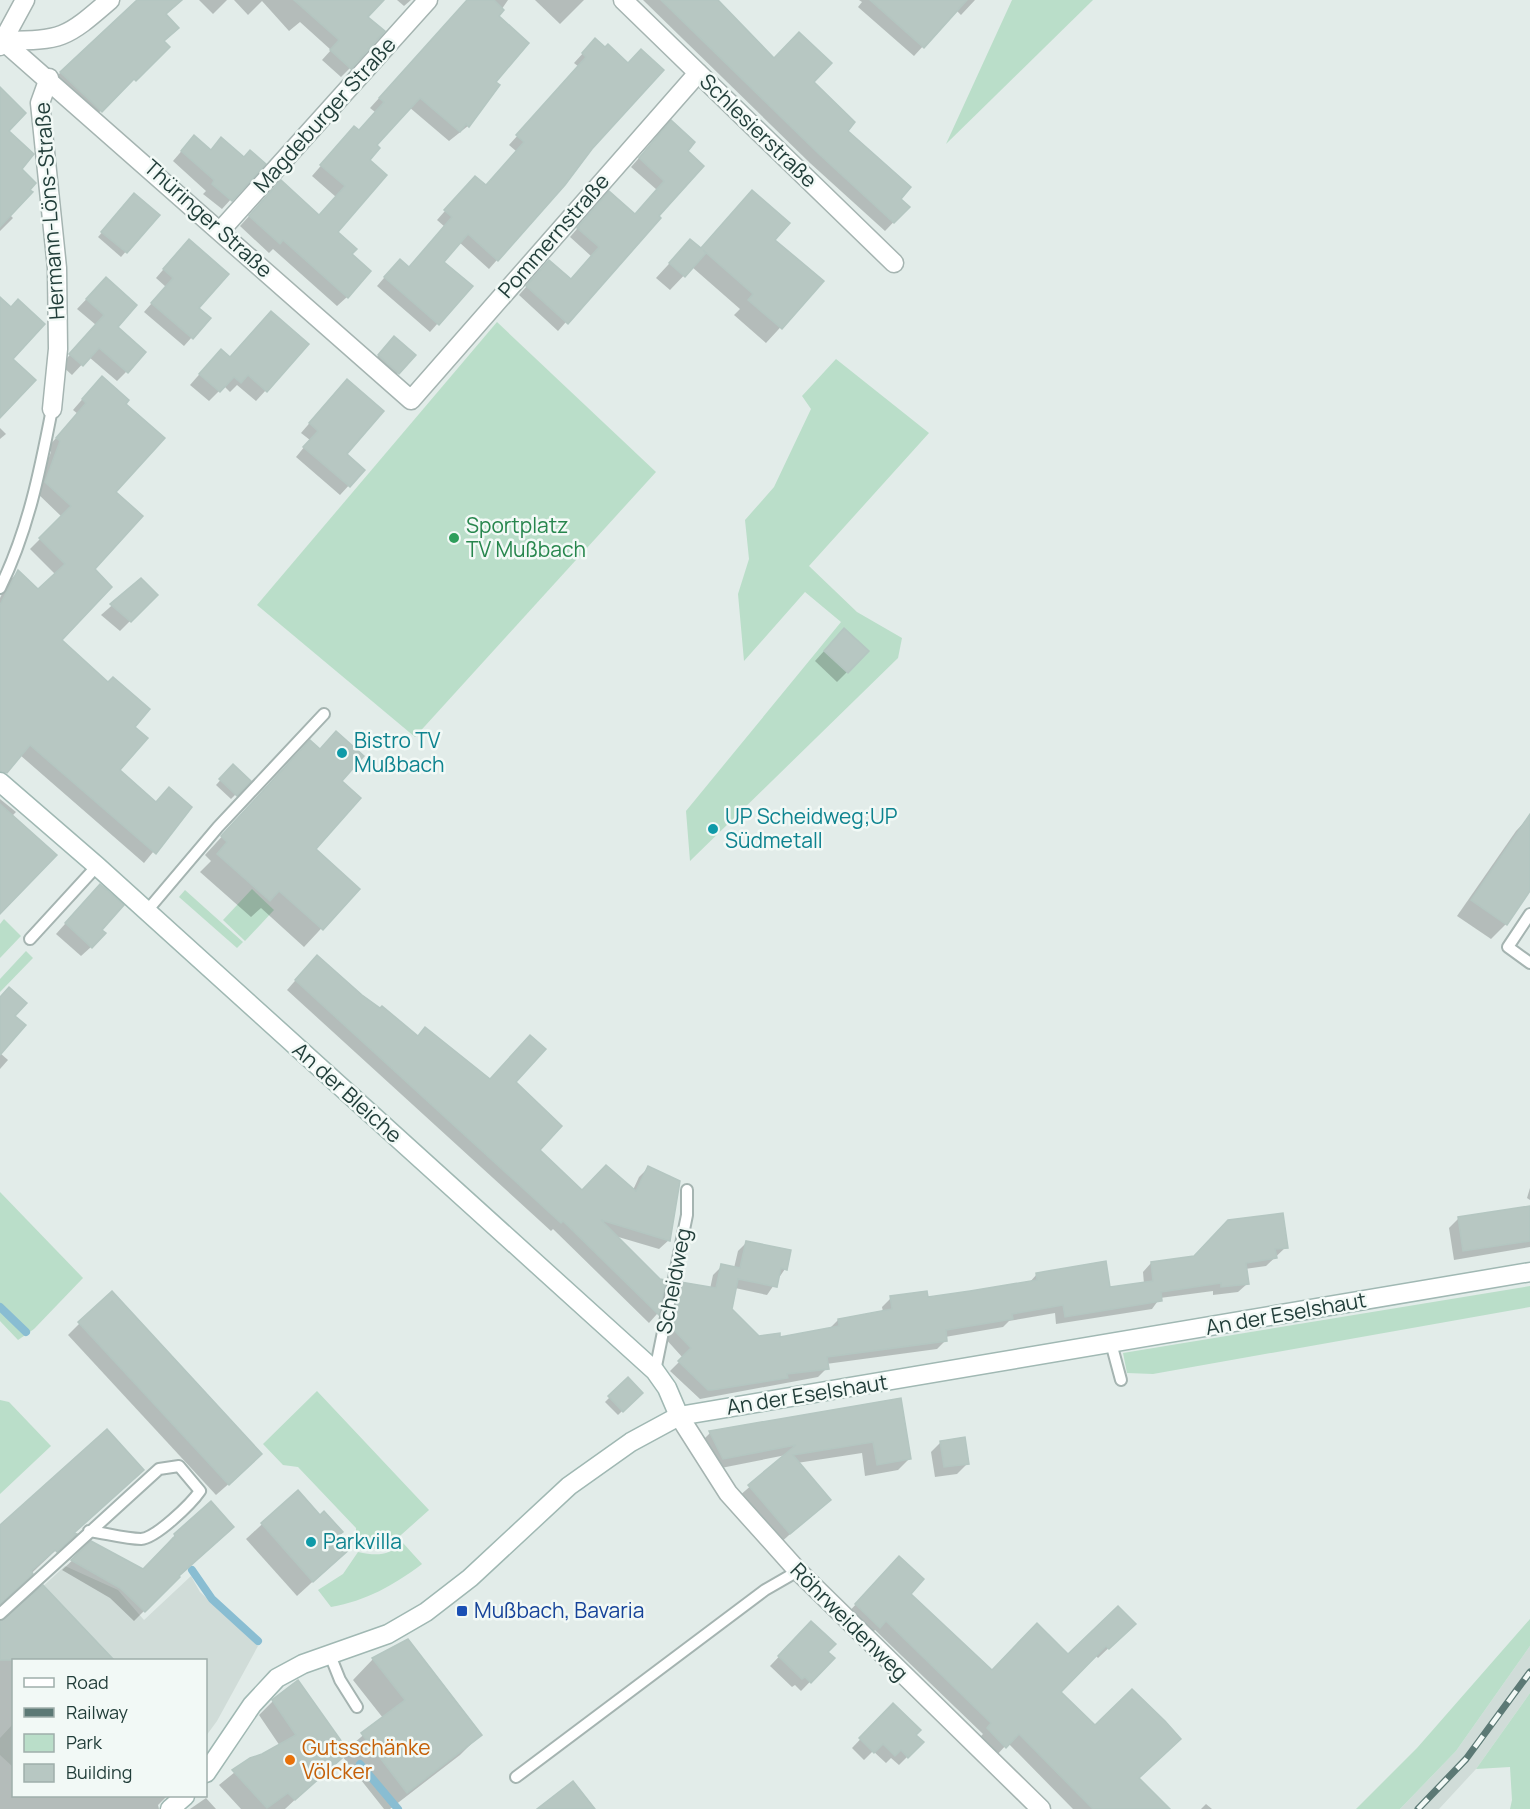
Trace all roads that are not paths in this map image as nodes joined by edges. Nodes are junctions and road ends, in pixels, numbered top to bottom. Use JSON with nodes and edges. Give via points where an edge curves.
{"nodes":[{"id":1,"x":25,"y":0,"type":"edge"},
{"id":2,"x":110,"y":0,"type":"edge"},
{"id":3,"x":428,"y":0,"type":"edge"},
{"id":4,"x":622,"y":0,"type":"edge"},
{"id":5,"x":2,"y":44,"type":"edge"},
{"id":6,"x":698,"y":73,"type":"junction"},
{"id":7,"x":49,"y":78,"type":"junction"},
{"id":8,"x":221,"y":230,"type":"junction"},
{"id":9,"x":894,"y":263,"type":"dead end"},
{"id":10,"x":411,"y":400,"type":"joint"},
{"id":11,"x":52,"y":409,"type":"joint"},
{"id":12,"x":0,"y":588,"type":"edge"},
{"id":13,"x":324,"y":714,"type":"dead end"},
{"id":14,"x":0,"y":782,"type":"edge"},
{"id":15,"x":97,"y":866,"type":"junction"},
{"id":16,"x":146,"y":912,"type":"junction"},
{"id":17,"x":1530,"y":914,"type":"edge"},
{"id":18,"x":30,"y":939,"type":"dead end"},
{"id":19,"x":1530,"y":963,"type":"edge"},
{"id":20,"x":687,"y":1190,"type":"dead end"},
{"id":21,"x":1530,"y":1272,"type":"edge"},
{"id":22,"x":1111,"y":1343,"type":"junction"},
{"id":23,"x":655,"y":1371,"type":"junction"},
{"id":24,"x":1121,"y":1380,"type":"dead end"},
{"id":25,"x":679,"y":1416,"type":"junction"},
{"id":26,"x":89,"y":1531,"type":"junction"},
{"id":27,"x":798,"y":1571,"type":"junction"},
{"id":28,"x":0,"y":1614,"type":"edge"},
{"id":29,"x":330,"y":1655,"type":"junction"},
{"id":30,"x":357,"y":1707,"type":"dead end"},
{"id":31,"x":207,"y":1772,"type":"edge"},
{"id":32,"x":516,"y":1777,"type":"dead end"},
{"id":33,"x":183,"y":1797,"type":"edge"},
{"id":34,"x":170,"y":1809,"type":"edge"},
{"id":35,"x":1041,"y":1809,"type":"edge"}],
"edges":[{"from":1,"to":5,"type":"street"},
{"from":2,"to":5,"type":"street","via":[[60,38]]},
{"from":3,"to":8,"type":"street","name":"Magdeburger Straße"},
{"from":4,"to":6,"type":"street","name":"Schlesierstraße"},
{"from":5,"to":7,"type":"street","name":"Thüringer Straße"},
{"from":6,"to":9,"type":"street","name":"Schlesierstraße"},
{"from":6,"to":10,"type":"street","name":"Pommernstraße"},
{"from":7,"to":8,"type":"street","name":"Thüringer Straße"},
{"from":7,"to":11,"type":"street","name":"Hermann-Löns-Straße","via":[[40,103],[58,278],[58,350]]},
{"from":8,"to":10,"type":"street","name":"Thüringer Straße"},
{"from":11,"to":12,"type":"lane","name":"Hermann-Löns-Straße","via":[[31,507]]},
{"from":13,"to":16,"type":"lane","via":[[218,827]]},
{"from":14,"to":15,"type":"street","name":"An der Bleiche"},
{"from":15,"to":16,"type":"street","name":"An der Bleiche"},
{"from":15,"to":18,"type":"lane"},
{"from":16,"to":23,"type":"street","name":"An der Bleiche"},
{"from":17,"to":19,"type":"lane","via":[[1508,947]]},
{"from":20,"to":23,"type":"lane","name":"Scheidweg","via":[[687,1215]]},
{"from":21,"to":22,"type":"street","name":"An der Eselshaut"},
{"from":22,"to":24,"type":"lane"},
{"from":22,"to":25,"type":"street","name":"An der Eselshaut"},
{"from":23,"to":25,"type":"street","name":"An der Bleiche"},
{"from":25,"to":27,"type":"street","name":"Röhrweidenweg","via":[[729,1493]]},
{"from":25,"to":29,"type":"street","name":"An der Eselshaut","via":[[631,1442],[569,1486],[470,1578],[426,1612],[388,1634]]},
{"from":26,"to":26,"type":"lane","via":[[143,1539],[192,1502],[200,1491],[179,1466],[159,1469]]},
{"from":26,"to":28,"type":"lane"},
{"from":27,"to":32,"type":"lane","via":[[765,1590]]},
{"from":27,"to":35,"type":"street","name":"Röhrweidenweg"},
{"from":29,"to":30,"type":"lane"},
{"from":29,"to":31,"type":"street","name":"An der Eselshaut","via":[[277,1678],[252,1705]]},
{"from":33,"to":34,"type":"street"}]}
